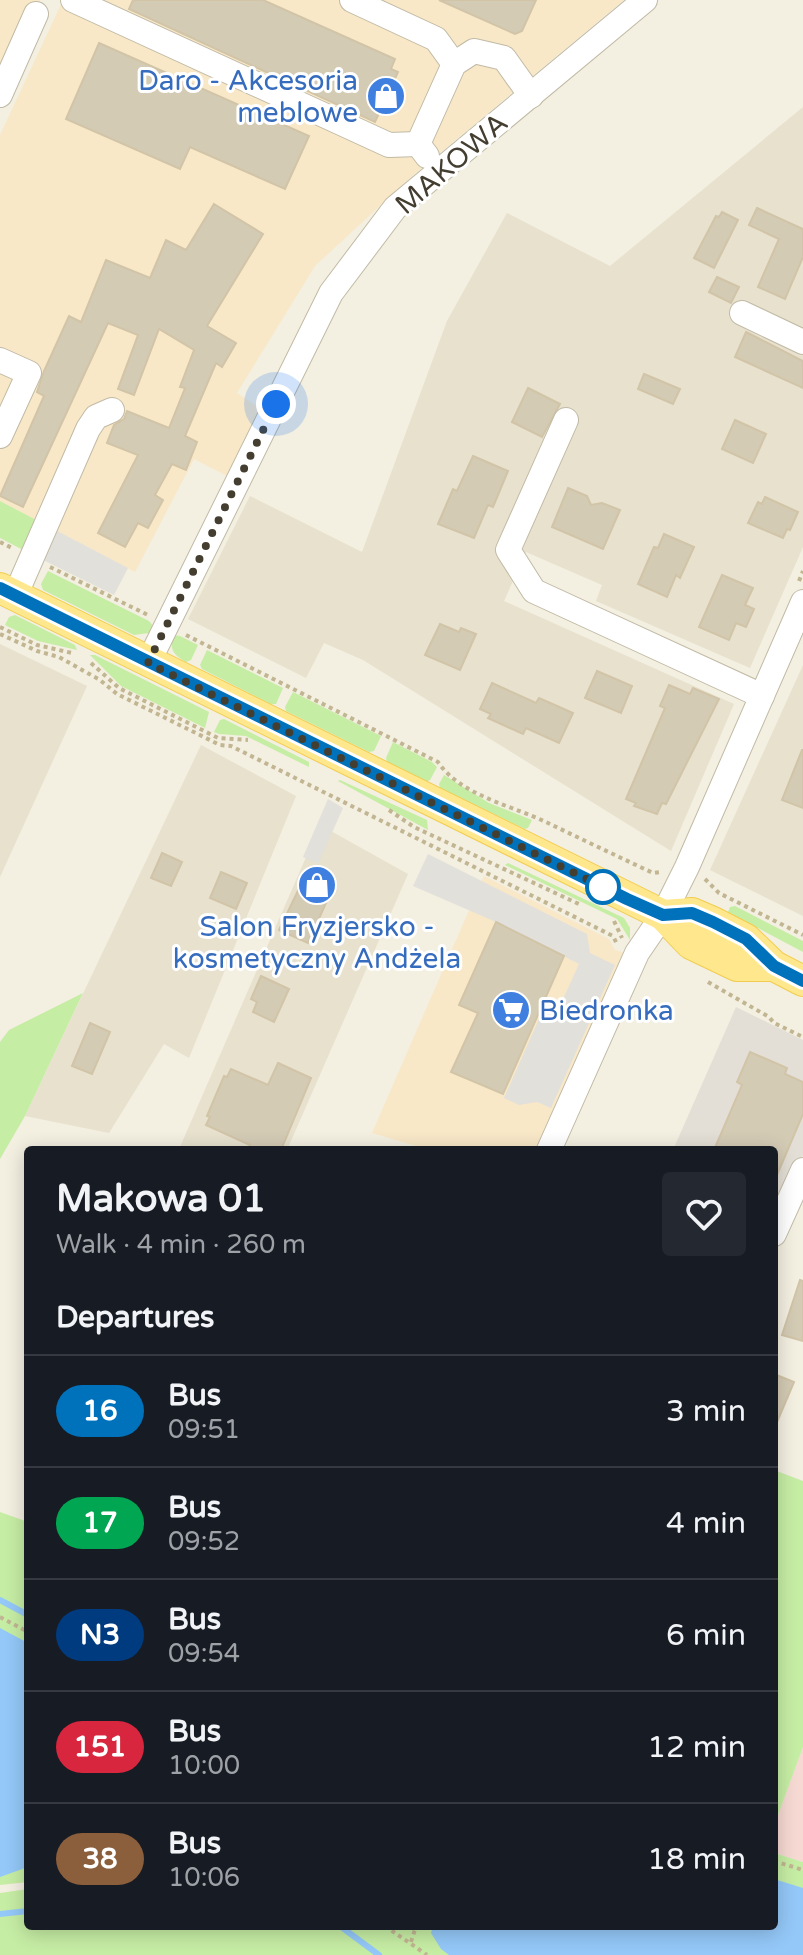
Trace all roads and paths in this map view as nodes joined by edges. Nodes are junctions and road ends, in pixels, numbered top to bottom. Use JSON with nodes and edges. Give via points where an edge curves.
{"nodes":[{"id":1,"x":73,"y":0,"type":"edge"},
{"id":2,"x":352,"y":0,"type":"edge"},
{"id":3,"x":645,"y":0,"type":"edge"},
{"id":4,"x":36,"y":14,"type":"dead end"},
{"id":5,"x":454,"y":64,"type":"junction"},
{"id":6,"x":0,"y":95,"type":"edge"},
{"id":7,"x":531,"y":96,"type":"junction"},
{"id":8,"x":418,"y":144,"type":"junction"},
{"id":9,"x":438,"y":171,"type":"junction"},
{"id":10,"x":742,"y":313,"type":"dead end"},
{"id":11,"x":803,"y":342,"type":"edge"},
{"id":12,"x":0,"y":360,"type":"edge"},
{"id":13,"x":112,"y":410,"type":"dead end"},
{"id":14,"x":566,"y":420,"type":"dead end"},
{"id":15,"x":0,"y":436,"type":"edge"},
{"id":16,"x":0,"y":542,"type":"edge"},
{"id":17,"x":32,"y":558,"type":"junction"},
{"id":18,"x":8,"y":592,"type":"edge"},
{"id":19,"x":800,"y":615,"type":"edge"},
{"id":20,"x":167,"y":625,"type":"junction"},
{"id":21,"x":0,"y":627,"type":"edge"},
{"id":22,"x":0,"y":634,"type":"edge"},
{"id":23,"x":82,"y":657,"type":"dead end"},
{"id":24,"x":88,"y":660,"type":"dead end"},
{"id":25,"x":148,"y":663,"type":"junction"},
{"id":26,"x":762,"y":696,"type":"junction"},
{"id":27,"x":259,"y":746,"type":"dead end"},
{"id":28,"x":379,"y":806,"type":"dead end"},
{"id":29,"x":687,"y":867,"type":"junction"},
{"id":30,"x":585,"y":907,"type":"dead end"},
{"id":31,"x":663,"y":915,"type":"junction"},
{"id":32,"x":606,"y":917,"type":"dead end"},
{"id":33,"x":803,"y":935,"type":"edge"},
{"id":34,"x":639,"y":951,"type":"junction"},
{"id":35,"x":702,"y":979,"type":"dead end"},
{"id":36,"x":803,"y":981,"type":"edge"},
{"id":37,"x":803,"y":1037,"type":"edge"},
{"id":38,"x":551,"y":1146,"type":"edge"},
{"id":39,"x":803,"y":1170,"type":"edge"},
{"id":40,"x":778,"y":1225,"type":"edge"},
{"id":41,"x":0,"y":1617,"type":"edge"},
{"id":42,"x":24,"y":1630,"type":"edge"},
{"id":43,"x":778,"y":1862,"type":"edge"},
{"id":44,"x":803,"y":1870,"type":"edge"},
{"id":45,"x":392,"y":1930,"type":"edge"},
{"id":46,"x":415,"y":1930,"type":"edge"},
{"id":47,"x":411,"y":1942,"type":"junction"},
{"id":48,"x":427,"y":1955,"type":"edge"}],
"edges":[{"from":1,"to":8,"type":"street","via":[[389,145]]},
{"from":2,"to":5,"type":"street","via":[[436,39]]},
{"from":3,"to":7,"type":"street","name":"MAKOWA"},
{"from":4,"to":6,"type":"street"},
{"from":5,"to":7,"type":"street","via":[[474,51],[504,58]]},
{"from":5,"to":8,"type":"street"},
{"from":7,"to":9,"type":"street","name":"MAKOWA"},
{"from":8,"to":9,"type":"street"},
{"from":9,"to":20,"type":"street","name":"MAKOWA","via":[[395,208],[331,293]]},
{"from":10,"to":11,"type":"street"},
{"from":12,"to":15,"type":"street","via":[[29,373]]},
{"from":13,"to":17,"type":"street","via":[[96,417],[88,429]]},
{"from":14,"to":26,"type":"street","via":[[508,550],[534,591]]},
{"from":16,"to":17,"type":"path"},
{"from":17,"to":18,"type":"street"},
{"from":17,"to":20,"type":"path"},
{"from":18,"to":25,"type":"main road"},
{"from":19,"to":26,"type":"street"},
{"from":20,"to":25,"type":"street","name":"MAKOWA"},
{"from":20,"to":29,"type":"path","via":[[438,762],[446,775],[491,799],[653,873],[666,872],[676,862]]},
{"from":21,"to":23,"type":"path","via":[[37,645]]},
{"from":22,"to":34,"type":"path","via":[[59,657],[117,694]]},
{"from":24,"to":27,"type":"path","via":[[119,688],[218,738],[246,739]]},
{"from":25,"to":31,"type":"main road"},
{"from":26,"to":29,"type":"street"},
{"from":28,"to":30,"type":"path"},
{"from":29,"to":31,"type":"street"},
{"from":29,"to":33,"type":"path","via":[[719,893]]},
{"from":31,"to":34,"type":"street"},
{"from":31,"to":36,"type":"main road","via":[[692,913],[713,922]]},
{"from":32,"to":34,"type":"path","via":[[616,922],[623,941]]},
{"from":34,"to":38,"type":"street"},
{"from":35,"to":37,"type":"path"},
{"from":39,"to":40,"type":"street"},
{"from":41,"to":42,"type":"path"},
{"from":43,"to":44,"type":"path"},
{"from":45,"to":47,"type":"path"},
{"from":46,"to":47,"type":"path"},
{"from":47,"to":48,"type":"path"}]}
